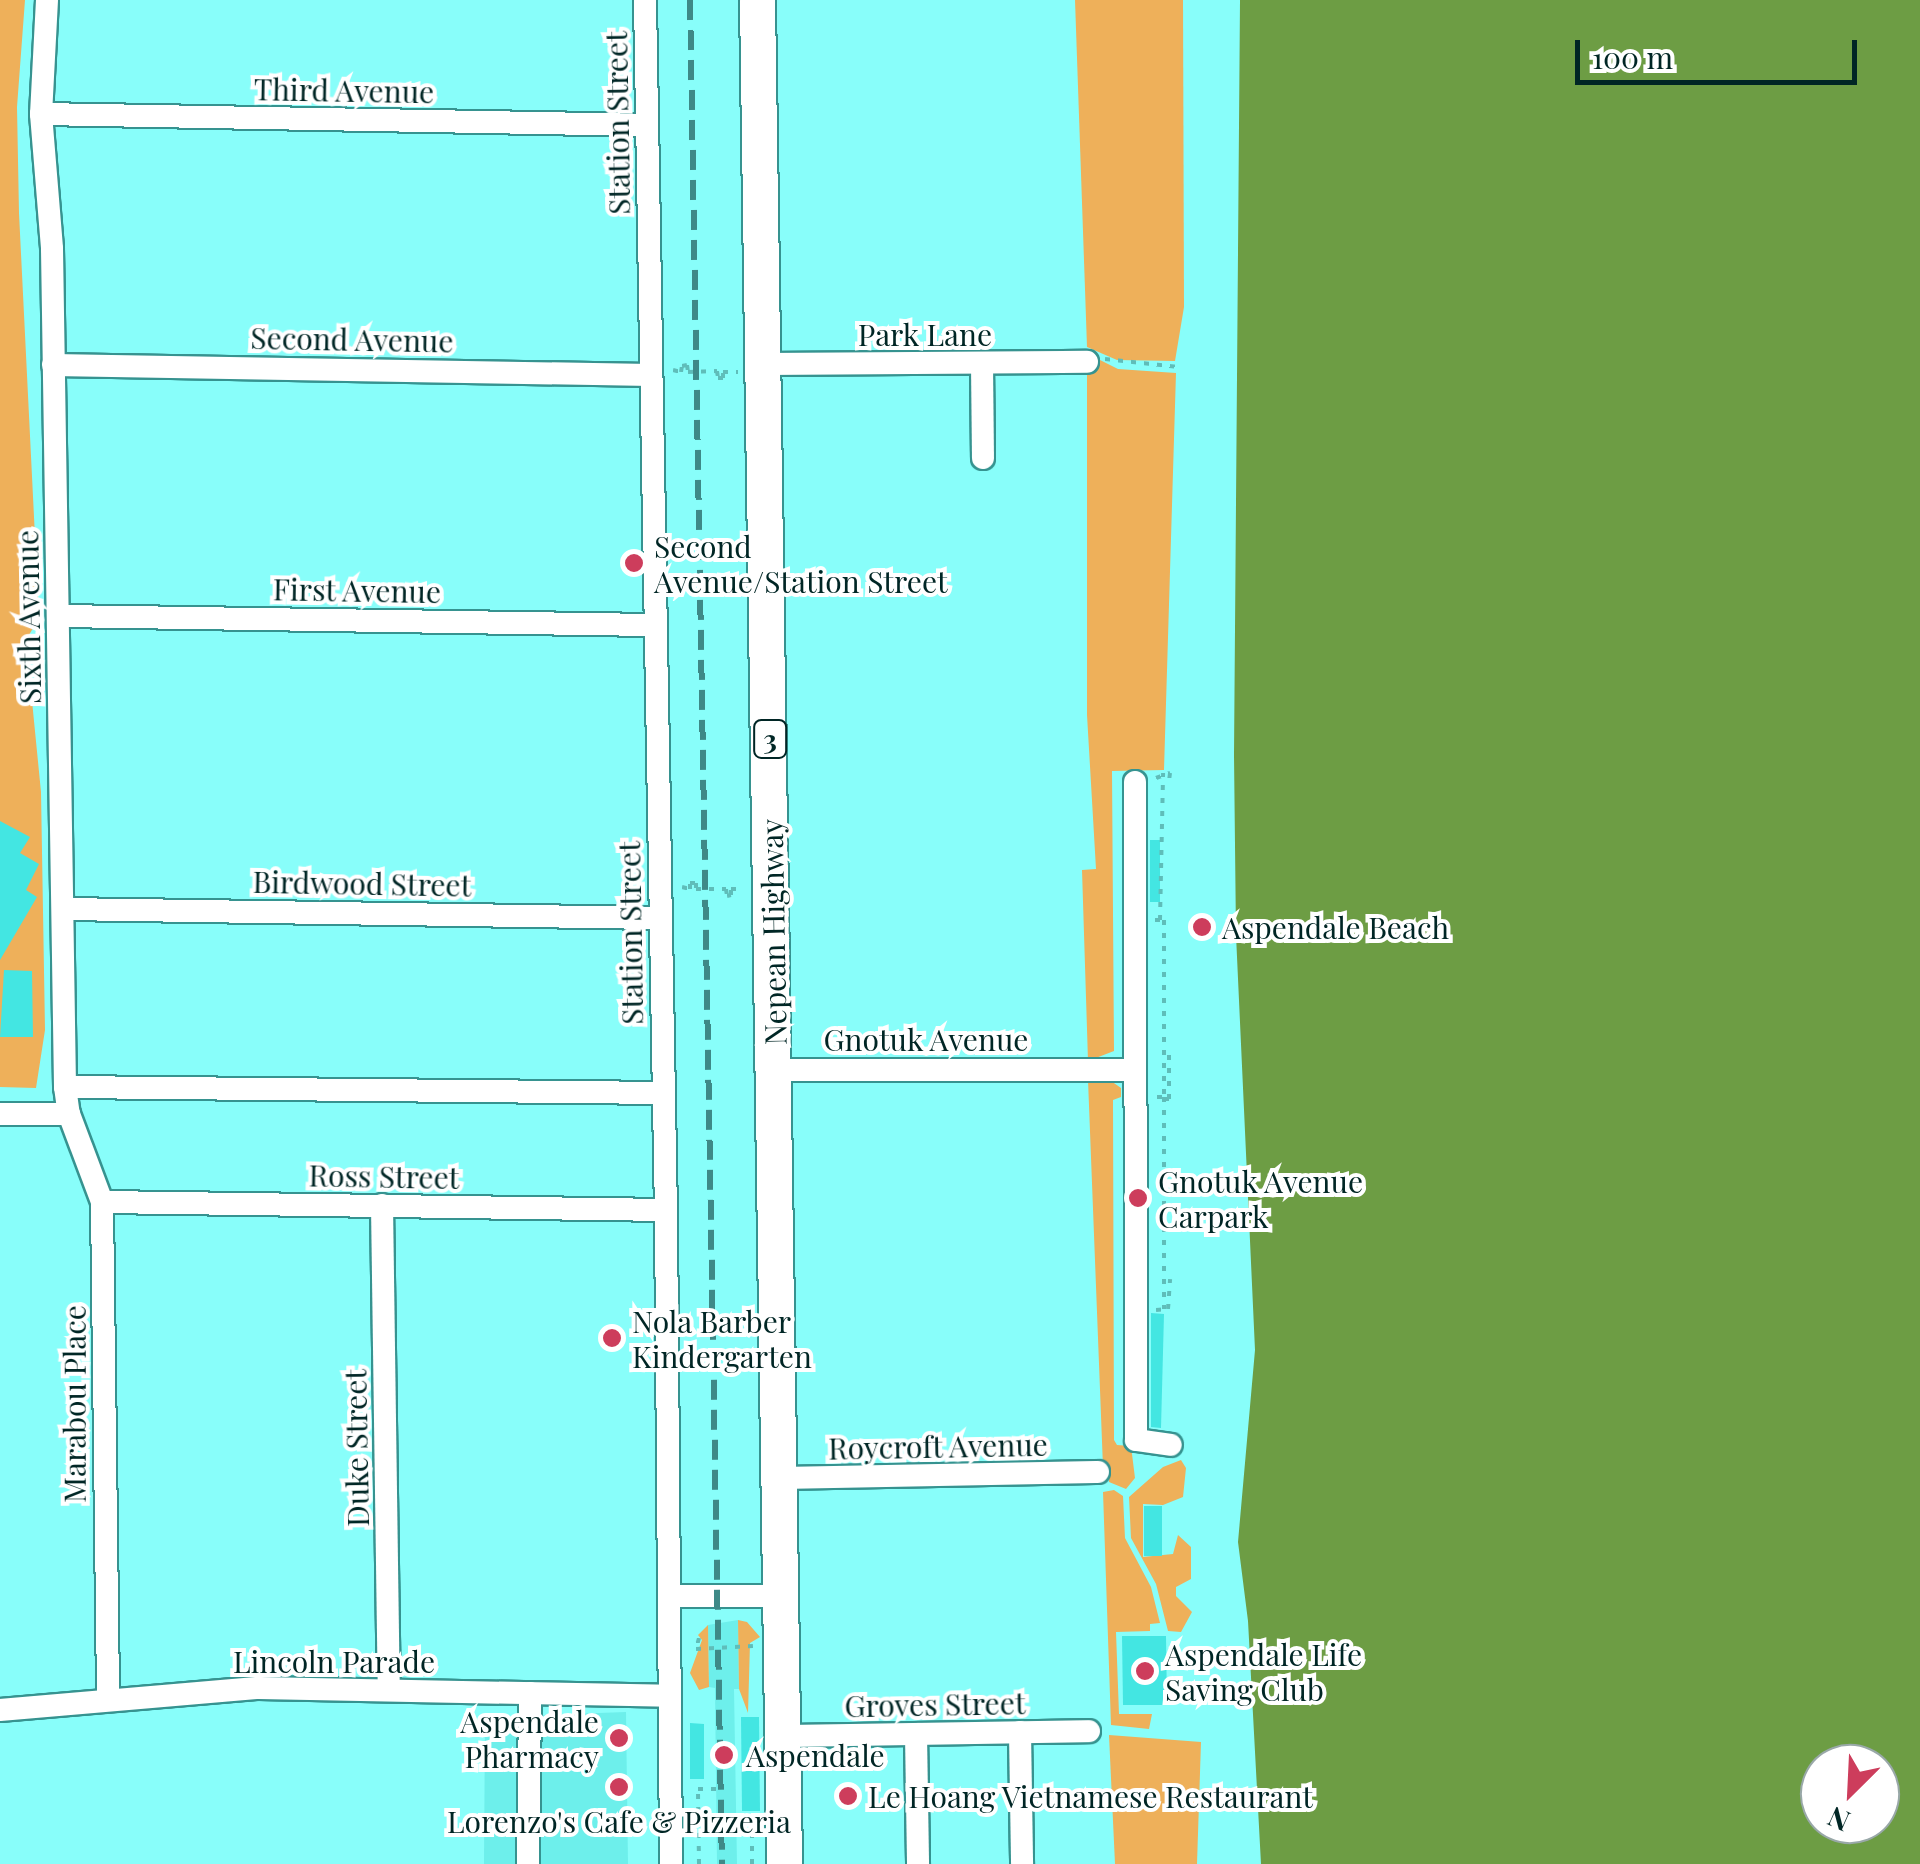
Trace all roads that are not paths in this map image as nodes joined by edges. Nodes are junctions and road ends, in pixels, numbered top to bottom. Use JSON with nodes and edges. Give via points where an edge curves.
{"nodes":[{"id":1,"x":47,"y":0,"type":"edge"},
{"id":2,"x":645,"y":0,"type":"edge"},
{"id":3,"x":758,"y":0,"type":"edge"},
{"id":4,"x":40,"y":114,"type":"junction"},
{"id":5,"x":647,"y":124,"type":"junction"},
{"id":6,"x":1087,"y":362,"type":"road end"},
{"id":7,"x":982,"y":364,"type":"junction"},
{"id":8,"x":53,"y":365,"type":"junction"},
{"id":9,"x":751,"y":368,"type":"junction"},
{"id":10,"x":650,"y":374,"type":"junction"},
{"id":11,"x":984,"y":458,"type":"dead end"},
{"id":12,"x":59,"y":616,"type":"junction"},
{"id":13,"x":655,"y":625,"type":"junction"},
{"id":14,"x":1135,"y":782,"type":"dead end"},
{"id":15,"x":64,"y":910,"type":"junction"},
{"id":16,"x":660,"y":918,"type":"junction"},
{"id":17,"x":776,"y":1070,"type":"junction"},
{"id":18,"x":1133,"y":1070,"type":"junction"},
{"id":19,"x":65,"y":1087,"type":"junction"},
{"id":20,"x":663,"y":1093,"type":"junction"},
{"id":21,"x":0,"y":1114,"type":"edge"},
{"id":22,"x":69,"y":1114,"type":"junction"},
{"id":23,"x":102,"y":1202,"type":"junction"},
{"id":24,"x":382,"y":1206,"type":"junction"},
{"id":25,"x":666,"y":1210,"type":"junction"},
{"id":26,"x":1171,"y":1445,"type":"dead end"},
{"id":27,"x":1098,"y":1472,"type":"dead end"},
{"id":28,"x":779,"y":1478,"type":"junction"},
{"id":29,"x":670,"y":1596,"type":"junction"},
{"id":30,"x":780,"y":1596,"type":"junction"},
{"id":31,"x":389,"y":1690,"type":"junction"},
{"id":32,"x":530,"y":1693,"type":"junction"},
{"id":33,"x":669,"y":1696,"type":"junction"},
{"id":34,"x":108,"y":1699,"type":"junction"},
{"id":35,"x":0,"y":1710,"type":"edge"},
{"id":36,"x":1088,"y":1731,"type":"dead end"},
{"id":37,"x":1020,"y":1732,"type":"junction"},
{"id":38,"x":916,"y":1734,"type":"junction"},
{"id":39,"x":783,"y":1736,"type":"junction"},
{"id":40,"x":528,"y":1864,"type":"edge"},
{"id":41,"x":671,"y":1864,"type":"edge"},
{"id":42,"x":784,"y":1864,"type":"edge"},
{"id":43,"x":918,"y":1864,"type":"edge"},
{"id":44,"x":1022,"y":1864,"type":"edge"}],
"edges":[{"from":1,"to":4,"type":"street","name":"Sixth Avenue"},
{"from":2,"to":5,"type":"street","name":"Station Street"},
{"from":3,"to":9,"type":"highway","name":"Nepean Highway","number":"3"},
{"from":4,"to":5,"type":"street","name":"Third Avenue"},
{"from":4,"to":8,"type":"street","name":"Sixth Avenue","via":[[52,249]]},
{"from":5,"to":10,"type":"street","name":"Station Street"},
{"from":6,"to":7,"type":"street","name":"Park Lane"},
{"from":7,"to":9,"type":"street","name":"Park Lane"},
{"from":7,"to":11,"type":"street"},
{"from":8,"to":10,"type":"street","name":"Second Avenue"},
{"from":8,"to":12,"type":"street","name":"Sixth Avenue"},
{"from":9,"to":17,"type":"highway","name":"Nepean Highway","number":"3"},
{"from":10,"to":13,"type":"street","name":"Station Street"},
{"from":12,"to":13,"type":"street","name":"First Avenue"},
{"from":12,"to":15,"type":"street","name":"Sixth Avenue"},
{"from":13,"to":16,"type":"street","name":"Station Street"},
{"from":14,"to":18,"type":"street"},
{"from":15,"to":16,"type":"street","name":"Birdwood Street"},
{"from":15,"to":19,"type":"street","name":"Sixth Avenue"},
{"from":16,"to":20,"type":"street","name":"Station Street"},
{"from":17,"to":18,"type":"street","name":"Gnotuk Avenue"},
{"from":17,"to":28,"type":"highway","name":"Nepean Highway","number":"3"},
{"from":18,"to":26,"type":"street","via":[[1136,1440]]},
{"from":19,"to":20,"type":"street"},
{"from":19,"to":22,"type":"street","name":"Sixth Avenue"},
{"from":20,"to":25,"type":"street","name":"Station Street"},
{"from":21,"to":22,"type":"street"},
{"from":22,"to":23,"type":"street","name":"Marabou Place"},
{"from":23,"to":24,"type":"street","name":"Ross Street"},
{"from":23,"to":34,"type":"street","name":"Marabou Place"},
{"from":24,"to":25,"type":"street","name":"Ross Street"},
{"from":24,"to":31,"type":"street","name":"Duke Street"},
{"from":25,"to":29,"type":"street","name":"Station Street"},
{"from":27,"to":28,"type":"street","name":"Roycroft Avenue"},
{"from":28,"to":30,"type":"highway","name":"Nepean Highway","number":"3"},
{"from":29,"to":30,"type":"street"},
{"from":29,"to":33,"type":"street","name":"Station Street"},
{"from":30,"to":39,"type":"highway","name":"Nepean Highway","number":"3"},
{"from":31,"to":32,"type":"street","name":"Lincoln Parade"},
{"from":31,"to":34,"type":"street","name":"Lincoln Parade","via":[[259,1688]]},
{"from":32,"to":33,"type":"street","name":"Lincoln Parade"},
{"from":32,"to":40,"type":"street"},
{"from":33,"to":41,"type":"street","name":"Station Street"},
{"from":34,"to":35,"type":"street","name":"Lincoln Parade"},
{"from":36,"to":37,"type":"street","name":"Groves Street"},
{"from":37,"to":38,"type":"street","name":"Groves Street"},
{"from":37,"to":44,"type":"street"},
{"from":38,"to":39,"type":"street","name":"Groves Street"},
{"from":38,"to":43,"type":"street"},
{"from":39,"to":42,"type":"highway","name":"Nepean Highway","number":"3"}]}
